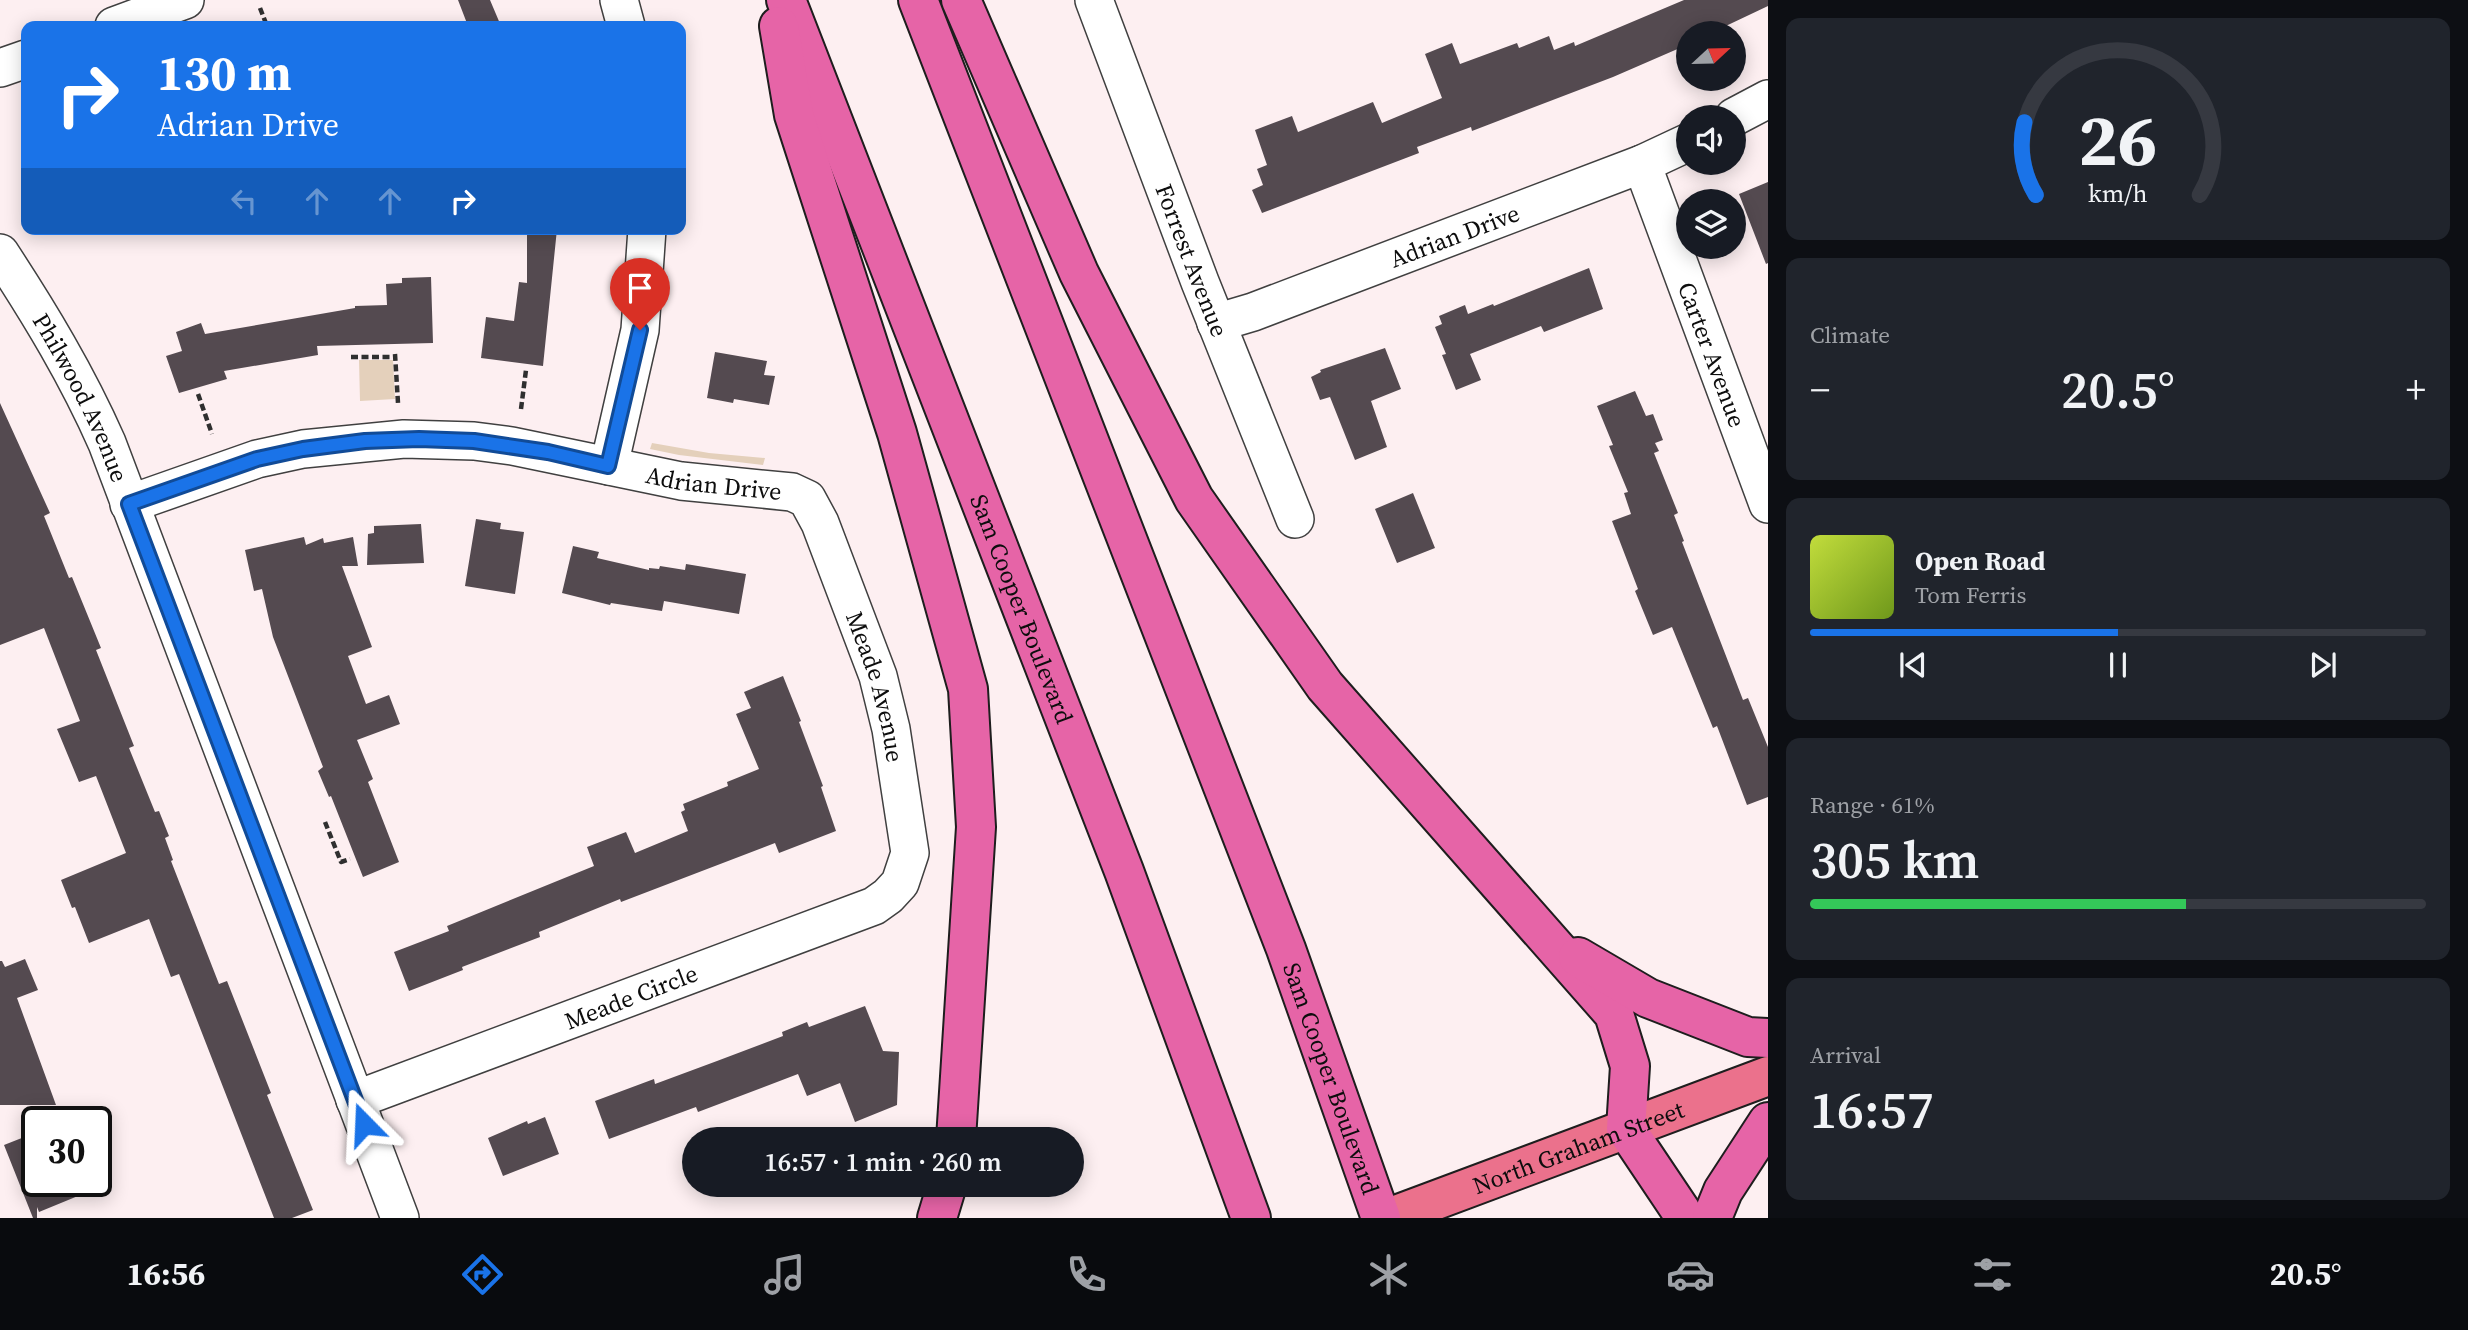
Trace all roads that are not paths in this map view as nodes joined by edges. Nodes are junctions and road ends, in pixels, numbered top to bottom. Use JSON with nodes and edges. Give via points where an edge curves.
{"nodes":[{"id":1,"x":185,"y":0,"type":"edge"},
{"id":2,"x":619,"y":0,"type":"edge"},
{"id":3,"x":774,"y":0,"type":"edge"},
{"id":4,"x":786,"y":0,"type":"edge"},
{"id":5,"x":918,"y":0,"type":"edge"},
{"id":6,"x":961,"y":0,"type":"edge"},
{"id":7,"x":1094,"y":0,"type":"edge"},
{"id":8,"x":128,"y":21,"type":"edge"},
{"id":9,"x":625,"y":21,"type":"edge"},
{"id":10,"x":21,"y":60,"type":"edge"},
{"id":11,"x":0,"y":68,"type":"edge"},
{"id":12,"x":1768,"y":99,"type":"edge"},
{"id":13,"x":1746,"y":111,"type":"edge"},
{"id":14,"x":1676,"y":148,"type":"edge"},
{"id":15,"x":1642,"y":164,"type":"junction"},
{"id":16,"x":646,"y":235,"type":"edge"},
{"id":17,"x":0,"y":253,"type":"edge"},
{"id":18,"x":1216,"y":323,"type":"junction"},
{"id":19,"x":608,"y":466,"type":"junction"},
{"id":20,"x":807,"y":499,"type":"joint"},
{"id":21,"x":129,"y":504,"type":"junction"},
{"id":22,"x":1768,"y":504,"type":"edge"},
{"id":23,"x":1295,"y":519,"type":"dead end"},
{"id":24,"x":900,"y":883,"type":"joint"},
{"id":25,"x":1553,"y":943,"type":"junction"},
{"id":26,"x":1768,"y":1038,"type":"edge"},
{"id":27,"x":1768,"y":1076,"type":"edge"},
{"id":28,"x":355,"y":1100,"type":"junction"},
{"id":29,"x":1768,"y":1122,"type":"edge"},
{"id":30,"x":957,"y":1127,"type":"edge"},
{"id":31,"x":1626,"y":1129,"type":"junction"},
{"id":32,"x":943,"y":1197,"type":"edge"},
{"id":33,"x":955,"y":1197,"type":"edge"},
{"id":34,"x":400,"y":1218,"type":"edge"},
{"id":35,"x":937,"y":1218,"type":"edge"},
{"id":36,"x":955,"y":1218,"type":"edge"},
{"id":37,"x":1251,"y":1218,"type":"edge"},
{"id":38,"x":1381,"y":1218,"type":"edge"},
{"id":39,"x":1388,"y":1218,"type":"edge"},
{"id":40,"x":1682,"y":1218,"type":"edge"},
{"id":41,"x":1712,"y":1218,"type":"edge"}],
"edges":[{"from":1,"to":8,"type":"street"},
{"from":2,"to":9,"type":"street"},
{"from":3,"to":30,"type":"highway","via":[[794,115],[897,433],[968,689],[976,827]]},
{"from":4,"to":37,"type":"highway","name":"Sam Cooper Boulevard","via":[[1124,871]]},
{"from":5,"to":38,"type":"highway","name":"Sam Cooper Boulevard","via":[[1286,949]]},
{"from":6,"to":25,"type":"highway","via":[[1079,273],[1194,499],[1325,685]]},
{"from":7,"to":18,"type":"street","name":"Forrest Avenue"},
{"from":10,"to":11,"type":"street"},
{"from":12,"to":13,"type":"street"},
{"from":14,"to":15,"type":"street","name":"Adrian Drive"},
{"from":15,"to":18,"type":"street","name":"Adrian Drive"},
{"from":15,"to":22,"type":"street","name":"Carter Avenue"},
{"from":16,"to":19,"type":"street","via":[[640,330]]},
{"from":17,"to":21,"type":"street","name":"Philwood Avenue","via":[[46,323],[90,404]]},
{"from":18,"to":23,"type":"street","name":"Forrest Avenue"},
{"from":19,"to":20,"type":"street","name":"Adrian Drive","via":[[681,481],[792,492]]},
{"from":19,"to":21,"type":"street","name":"Adrian Drive","via":[[474,441],[365,441],[257,459]]},
{"from":20,"to":24,"type":"street","name":"Meade Avenue","via":[[878,676],[891,729],[910,853]]},
{"from":21,"to":28,"type":"street","name":"Philwood Avenue"},
{"from":24,"to":28,"type":"street","name":"Meade Circle","via":[[874,906]]},
{"from":25,"to":26,"type":"highway","via":[[1648,998],[1748,1037]]},
{"from":25,"to":31,"type":"highway","via":[[1614,1014],[1630,1066]]},
{"from":27,"to":31,"type":"main road","name":"North Graham Street"},
{"from":28,"to":34,"type":"street","name":"Philwood Avenue"},
{"from":29,"to":41,"type":"highway","via":[[1723,1191]]},
{"from":31,"to":39,"type":"main road","name":"North Graham Street"},
{"from":31,"to":40,"type":"highway"},
{"from":32,"to":35,"type":"highway"},
{"from":33,"to":36,"type":"highway"}]}
